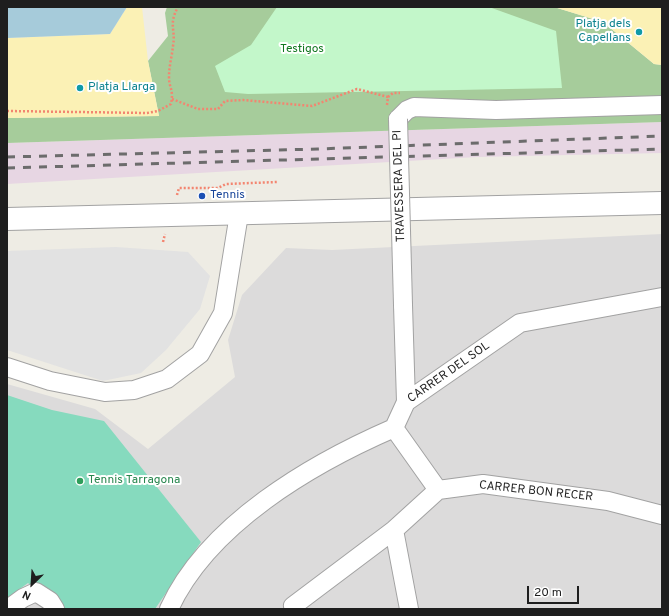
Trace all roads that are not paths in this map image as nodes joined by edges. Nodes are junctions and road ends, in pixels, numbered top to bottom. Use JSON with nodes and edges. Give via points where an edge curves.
{"nodes":[{"id":1,"x":662,"y":105,"type":"edge"},
{"id":2,"x":662,"y":203,"type":"edge"},
{"id":3,"x":239,"y":214,"type":"junction"},
{"id":4,"x":7,"y":220,"type":"edge"},
{"id":5,"x":662,"y":297,"type":"edge"},
{"id":6,"x":7,"y":367,"type":"edge"},
{"id":7,"x":406,"y":402,"type":"junction"},
{"id":8,"x":394,"y":428,"type":"junction"},
{"id":9,"x":438,"y":490,"type":"junction"},
{"id":10,"x":662,"y":515,"type":"edge"},
{"id":11,"x":394,"y":530,"type":"junction"},
{"id":12,"x":8,"y":609,"type":"edge"},
{"id":13,"x":55,"y":609,"type":"edge"},
{"id":14,"x":169,"y":609,"type":"edge"},
{"id":15,"x":294,"y":609,"type":"edge"},
{"id":16,"x":409,"y":609,"type":"edge"}],
"edges":[{"from":1,"to":7,"type":"street","name":"TRAVESSERA DEL PI","bridge":true,"via":[[496,110],[414,107],[398,118]]},
{"from":2,"to":3,"type":"street"},
{"from":3,"to":4,"type":"street"},
{"from":3,"to":6,"type":"street","via":[[223,313],[200,354],[167,379],[134,390],[105,392],[50,381]]},
{"from":5,"to":7,"type":"street","name":"CARRER DEL SOL","via":[[520,323]]},
{"from":7,"to":8,"type":"street","name":"CARRER DEL SOL"},
{"from":8,"to":9,"type":"street"},
{"from":8,"to":14,"type":"street","via":[[354,445],[261,501],[211,548],[178,590]]},
{"from":9,"to":10,"type":"street","name":"CARRER BON RECER","via":[[483,484],[608,501]]},
{"from":9,"to":11,"type":"street"},
{"from":11,"to":15,"type":"street","via":[[293,606]]},
{"from":11,"to":16,"type":"street"},
{"from":12,"to":13,"type":"street","via":[[36,592],[50,601]]}]}
